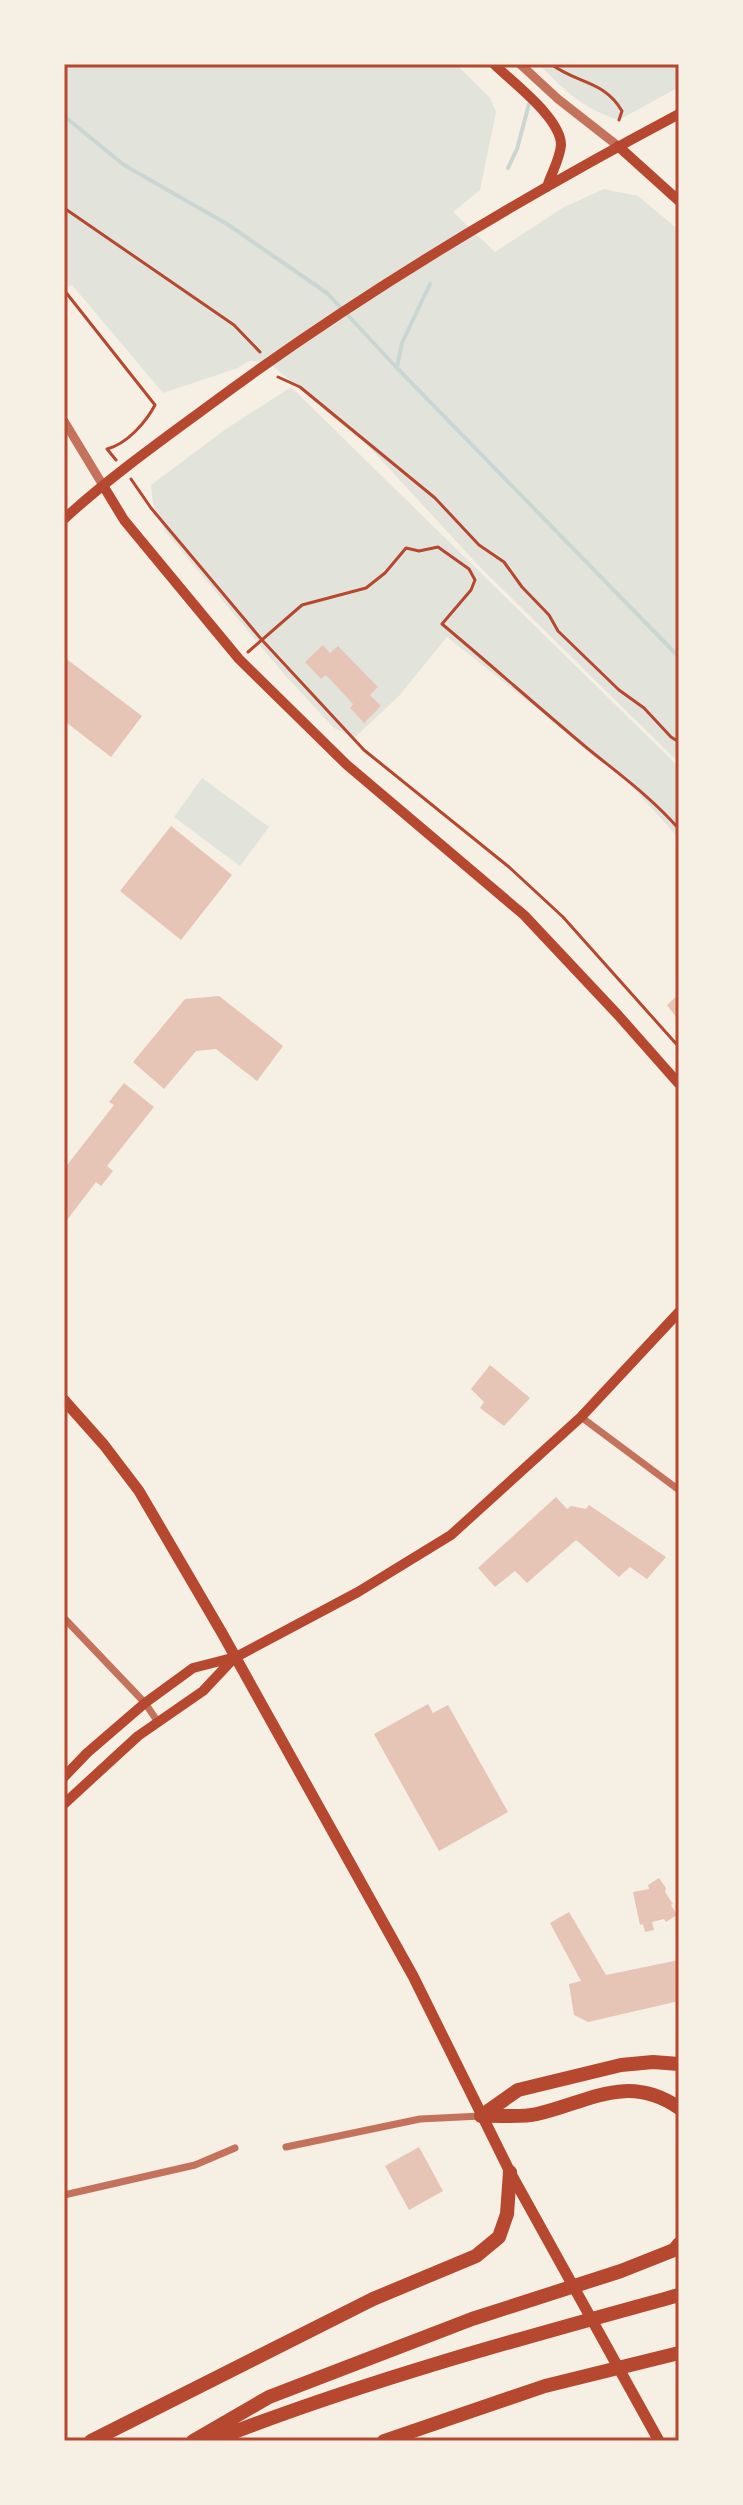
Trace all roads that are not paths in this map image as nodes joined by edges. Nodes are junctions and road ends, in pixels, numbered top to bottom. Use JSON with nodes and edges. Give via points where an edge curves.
{"nodes":[{"id":1,"x":494,"y":64,"type":"edge"},
{"id":2,"x":520,"y":64,"type":"edge"},
{"id":3,"x":679,"y":114,"type":"edge"},
{"id":4,"x":618,"y":146,"type":"junction"},
{"id":5,"x":547,"y":187,"type":"junction"},
{"id":6,"x":679,"y":201,"type":"edge"},
{"id":7,"x":64,"y":421,"type":"edge"},
{"id":8,"x":104,"y":487,"type":"junction"},
{"id":9,"x":64,"y":519,"type":"edge"},
{"id":10,"x":679,"y":1084,"type":"edge"},
{"id":11,"x":679,"y":1312,"type":"edge"},
{"id":12,"x":64,"y":1400,"type":"edge"},
{"id":13,"x":581,"y":1417,"type":"junction"},
{"id":14,"x":679,"y":1490,"type":"edge"},
{"id":15,"x":64,"y":1618,"type":"edge"},
{"id":16,"x":236,"y":1657,"type":"junction"},
{"id":17,"x":145,"y":1703,"type":"junction"},
{"id":18,"x":158,"y":1722,"type":"junction"},
{"id":19,"x":64,"y":1777,"type":"edge"},
{"id":20,"x":64,"y":1804,"type":"edge"},
{"id":21,"x":679,"y":2064,"type":"edge"},
{"id":22,"x":679,"y":2108,"type":"edge"},
{"id":23,"x":481,"y":2116,"type":"junction"},
{"id":24,"x":286,"y":2147,"type":"dead end"},
{"id":25,"x":235,"y":2148,"type":"dead end"},
{"id":26,"x":510,"y":2172,"type":"junction"},
{"id":27,"x":64,"y":2195,"type":"edge"},
{"id":28,"x":679,"y":2244,"type":"edge"},
{"id":29,"x":679,"y":2295,"type":"edge"},
{"id":30,"x":679,"y":2353,"type":"edge"},
{"id":31,"x":91,"y":2441,"type":"edge"},
{"id":32,"x":193,"y":2441,"type":"edge"},
{"id":33,"x":211,"y":2441,"type":"edge"},
{"id":34,"x":384,"y":2441,"type":"edge"},
{"id":35,"x":659,"y":2441,"type":"edge"}],
"edges":[{"from":1,"to":5,"type":"main road","via":[[551,119],[559,134],[560,153]]},
{"from":2,"to":4,"type":"street"},
{"from":3,"to":4,"type":"main road"},
{"from":4,"to":5,"type":"main road"},
{"from":4,"to":6,"type":"main road"},
{"from":5,"to":8,"type":"main road","via":[[431,253],[291,345]]},
{"from":7,"to":8,"type":"street"},
{"from":8,"to":9,"type":"main road"},
{"from":8,"to":10,"type":"main road","via":[[124,520],[239,659],[347,765],[524,915]]},
{"from":11,"to":13,"type":"main road"},
{"from":12,"to":16,"type":"main road","via":[[139,1491]]},
{"from":13,"to":14,"type":"street"},
{"from":13,"to":16,"type":"main road","via":[[451,1535]]},
{"from":15,"to":17,"type":"street"},
{"from":16,"to":17,"type":"main road","via":[[193,1668]]},
{"from":16,"to":18,"type":"main road","via":[[203,1691]]},
{"from":16,"to":23,"type":"main road","via":[[413,1976]]},
{"from":17,"to":18,"type":"street"},
{"from":17,"to":19,"type":"main road"},
{"from":18,"to":20,"type":"main road"},
{"from":21,"to":23,"type":"highway","via":[[621,2065],[518,2090]]},
{"from":22,"to":23,"type":"highway","via":[[637,2092],[614,2092],[535,2115]]},
{"from":23,"to":24,"type":"street","via":[[420,2119]]},
{"from":23,"to":26,"type":"main road"},
{"from":25,"to":27,"type":"street","via":[[195,2165]]},
{"from":26,"to":31,"type":"highway","via":[[507,2214],[499,2237],[476,2256],[373,2299]]},
{"from":26,"to":35,"type":"main road"},
{"from":28,"to":32,"type":"highway","via":[[621,2271],[472,2319],[269,2397]]},
{"from":29,"to":33,"type":"highway","via":[[507,2343]]},
{"from":30,"to":34,"type":"highway","via":[[545,2386]]}]}
